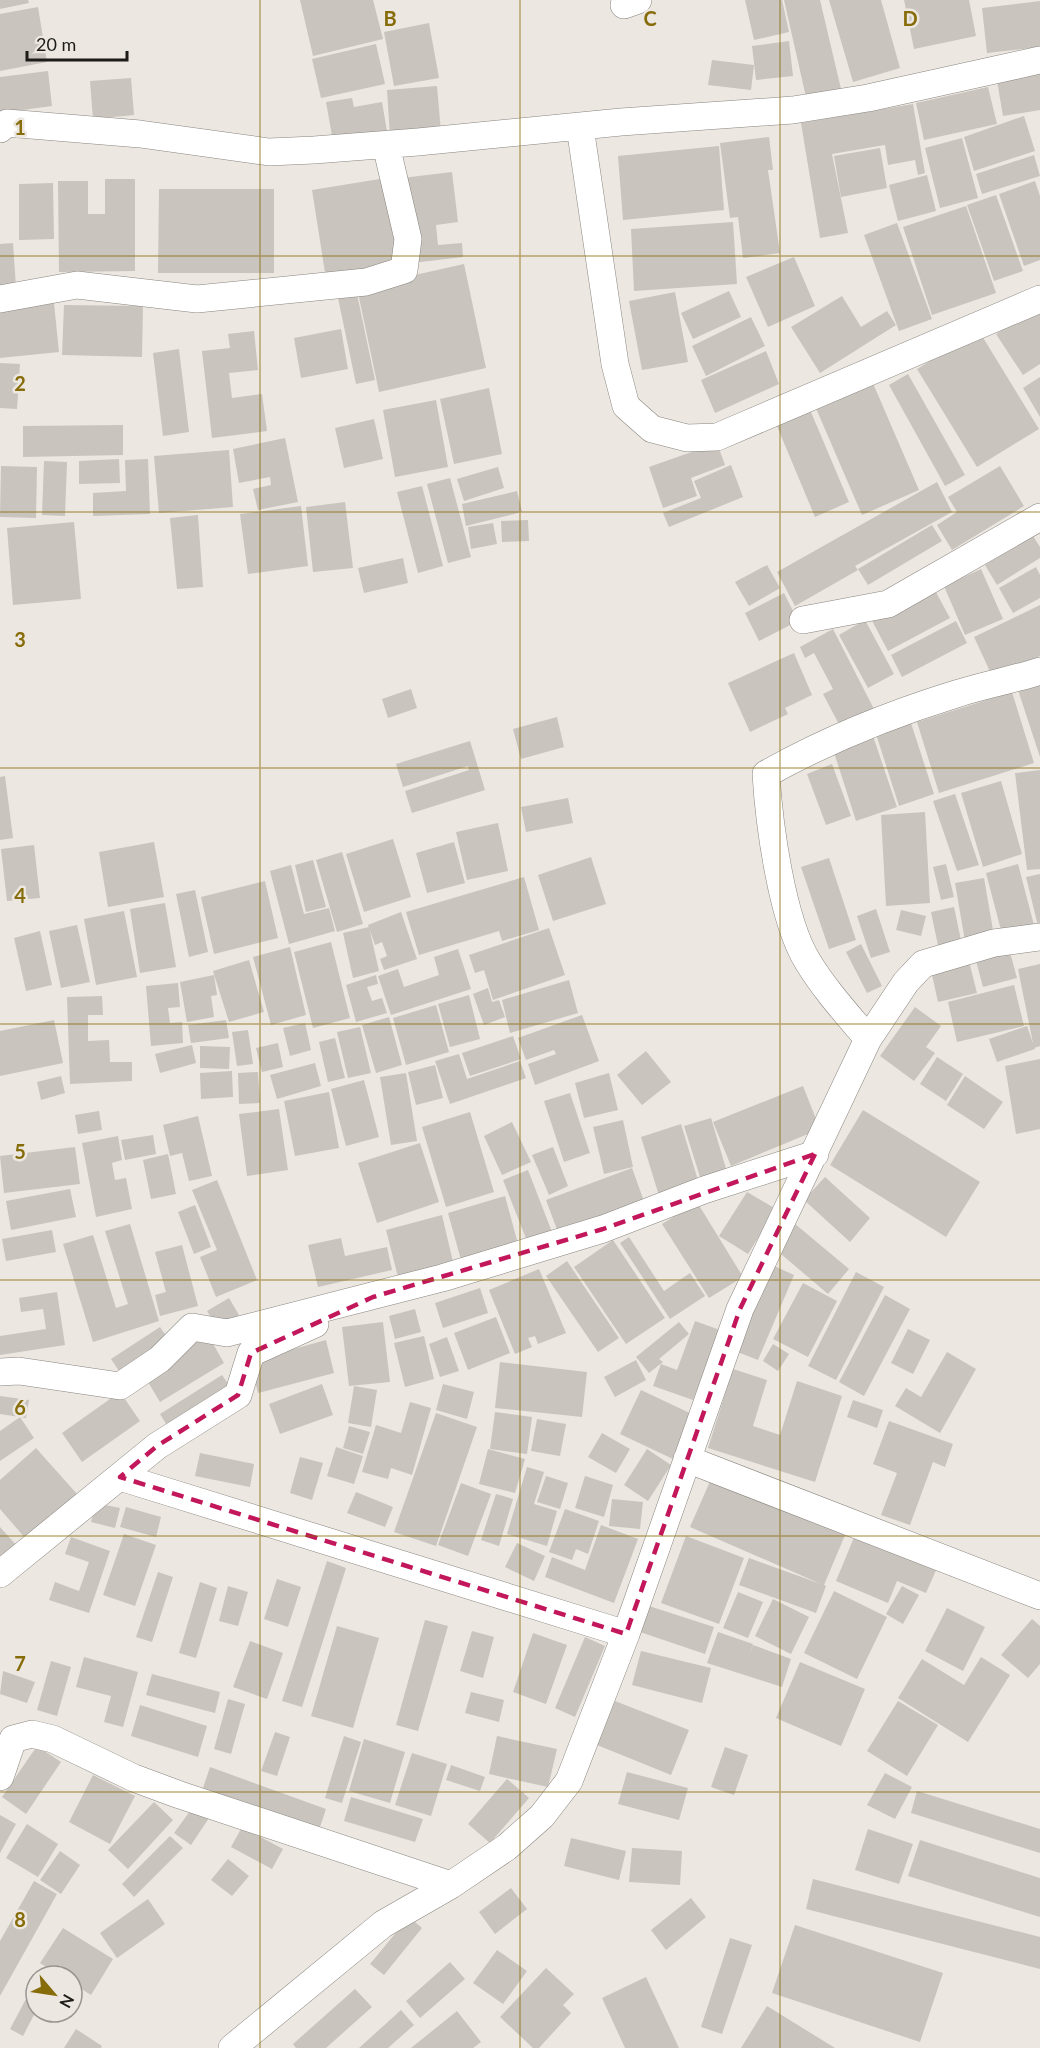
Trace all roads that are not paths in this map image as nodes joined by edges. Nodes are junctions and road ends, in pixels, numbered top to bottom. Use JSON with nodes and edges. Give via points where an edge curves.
{"nodes":[{"id":1,"x":1040,"y":60,"type":"edge"},
{"id":2,"x":580,"y":127,"type":"junction"},
{"id":3,"x":0,"y":129,"type":"edge"},
{"id":4,"x":386,"y":145,"type":"junction"},
{"id":5,"x":0,"y":299,"type":"edge"},
{"id":6,"x":1040,"y":299,"type":"edge"},
{"id":7,"x":1040,"y":517,"type":"edge"},
{"id":8,"x":803,"y":620,"type":"dead end"},
{"id":9,"x":1040,"y":671,"type":"edge"},
{"id":10,"x":1040,"y":937,"type":"edge"},
{"id":11,"x":868,"y":1039,"type":"junction"},
{"id":12,"x":814,"y":1154,"type":"junction"},
{"id":13,"x":373,"y":1297,"type":"junction"},
{"id":14,"x":0,"y":1372,"type":"edge"},
{"id":15,"x":687,"y":1459,"type":"junction"},
{"id":16,"x":120,"y":1477,"type":"junction"},
{"id":17,"x":0,"y":1574,"type":"edge"},
{"id":18,"x":1040,"y":1596,"type":"edge"},
{"id":19,"x":626,"y":1634,"type":"junction"},
{"id":20,"x":0,"y":1777,"type":"edge"},
{"id":21,"x":451,"y":1885,"type":"junction"},
{"id":22,"x":232,"y":2048,"type":"edge"}],
"edges":[{"from":1,"to":2,"type":"street","via":[[868,99],[793,110]]},
{"from":2,"to":4,"type":"street"},
{"from":2,"to":6,"type":"street","via":[[615,364],[626,406],[652,429],[687,438],[717,437]]},
{"from":3,"to":4,"type":"street","via":[[7,123],[140,134],[269,152]]},
{"from":4,"to":5,"type":"street","via":[[408,239],[404,270],[366,282],[197,299],[77,285]]},
{"from":7,"to":8,"type":"street","via":[[888,604]]},
{"from":9,"to":11,"type":"street","via":[[933,702],[843,736],[766,774],[768,813],[788,912],[807,960]]},
{"from":10,"to":11,"type":"street","via":[[994,943],[923,964],[906,982]]},
{"from":11,"to":12,"type":"street"},
{"from":12,"to":13,"type":"street","via":[[603,1229]]},
{"from":12,"to":15,"type":"street","via":[[740,1309]]},
{"from":13,"to":14,"type":"street","via":[[227,1333],[192,1327],[160,1359],[120,1386],[19,1371]]},
{"from":13,"to":16,"type":"street","via":[[251,1353],[238,1395],[157,1446]]},
{"from":15,"to":18,"type":"street"},
{"from":15,"to":19,"type":"street"},
{"from":16,"to":17,"type":"street"},
{"from":16,"to":19,"type":"street"},
{"from":19,"to":21,"type":"street","via":[[570,1781],[542,1816],[507,1847]]},
{"from":20,"to":21,"type":"street","via":[[13,1739],[32,1734],[53,1739],[134,1778],[180,1795]]},
{"from":21,"to":22,"type":"street","via":[[383,1924]]}]}
